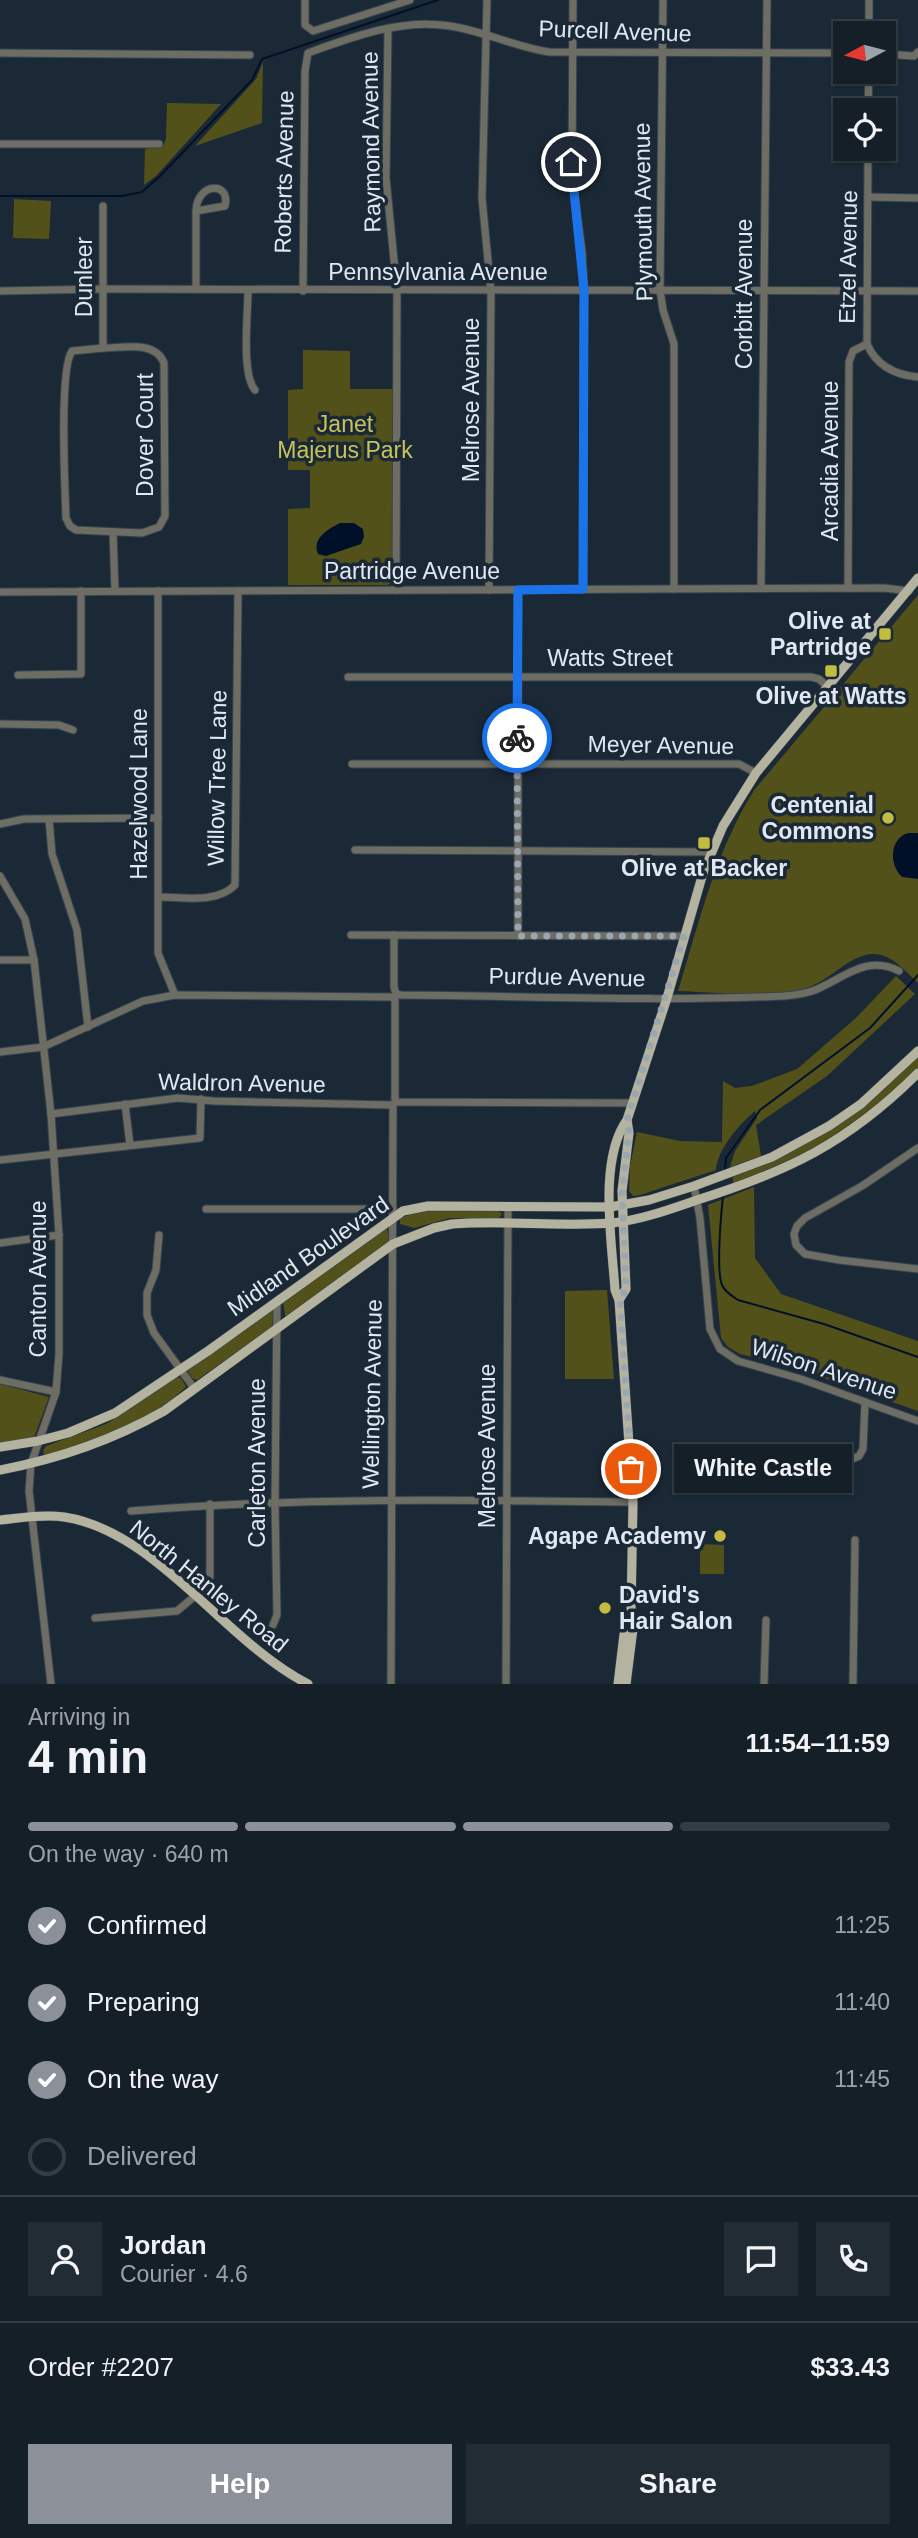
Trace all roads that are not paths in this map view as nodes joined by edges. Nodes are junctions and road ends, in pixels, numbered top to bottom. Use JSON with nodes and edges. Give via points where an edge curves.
{"nodes":[{"id":1,"x":305,"y":0,"type":"edge"},
{"id":2,"x":410,"y":0,"type":"edge"},
{"id":3,"x":487,"y":0,"type":"edge"},
{"id":4,"x":573,"y":0,"type":"edge"},
{"id":5,"x":663,"y":0,"type":"edge"},
{"id":6,"x":767,"y":0,"type":"edge"},
{"id":7,"x":869,"y":0,"type":"edge"},
{"id":8,"x":387,"y":4,"type":"edge"},
{"id":9,"x":869,"y":21,"type":"edge"},
{"id":10,"x":388,"y":29,"type":"junction"},
{"id":11,"x":484,"y":36,"type":"junction"},
{"id":12,"x":0,"y":52,"type":"edge"},
{"id":13,"x":308,"y":53,"type":"joint"},
{"id":14,"x":573,"y":53,"type":"junction"},
{"id":15,"x":765,"y":53,"type":"junction"},
{"id":16,"x":833,"y":53,"type":"edge"},
{"id":17,"x":662,"y":54,"type":"junction"},
{"id":18,"x":896,"y":54,"type":"edge"},
{"id":19,"x":916,"y":54,"type":"edge"},
{"id":20,"x":250,"y":55,"type":"dead end"},
{"id":21,"x":918,"y":64,"type":"edge"},
{"id":22,"x":0,"y":144,"type":"edge"},
{"id":23,"x":159,"y":144,"type":"dead end"},
{"id":24,"x":868,"y":161,"type":"edge"},
{"id":25,"x":868,"y":197,"type":"junction"},
{"id":26,"x":918,"y":198,"type":"edge"},
{"id":27,"x":103,"y":206,"type":"dead end"},
{"id":28,"x":196,"y":211,"type":"dead end"},
{"id":29,"x":102,"y":289,"type":"junction"},
{"id":30,"x":196,"y":289,"type":"junction"},
{"id":31,"x":584,"y":290,"type":"junction"},
{"id":32,"x":660,"y":290,"type":"junction"},
{"id":33,"x":918,"y":290,"type":"edge"},
{"id":34,"x":0,"y":291,"type":"edge"},
{"id":35,"x":248,"y":291,"type":"junction"},
{"id":36,"x":303,"y":291,"type":"junction"},
{"id":37,"x":397,"y":291,"type":"junction"},
{"id":38,"x":762,"y":291,"type":"junction"},
{"id":39,"x":867,"y":291,"type":"junction"},
{"id":40,"x":491,"y":292,"type":"junction"},
{"id":41,"x":867,"y":344,"type":"junction"},
{"id":42,"x":103,"y":348,"type":"junction"},
{"id":43,"x":918,"y":377,"type":"edge"},
{"id":44,"x":255,"y":390,"type":"dead end"},
{"id":45,"x":113,"y":532,"type":"junction"},
{"id":46,"x":918,"y":578,"type":"edge"},
{"id":47,"x":761,"y":588,"type":"junction"},
{"id":48,"x":848,"y":588,"type":"junction"},
{"id":49,"x":583,"y":589,"type":"junction"},
{"id":50,"x":674,"y":589,"type":"junction"},
{"id":51,"x":115,"y":590,"type":"junction"},
{"id":52,"x":158,"y":590,"type":"junction"},
{"id":53,"x":238,"y":590,"type":"junction"},
{"id":54,"x":396,"y":590,"type":"junction"},
{"id":55,"x":489,"y":590,"type":"junction"},
{"id":56,"x":518,"y":590,"type":"junction"},
{"id":57,"x":81,"y":591,"type":"junction"},
{"id":58,"x":909,"y":591,"type":"junction"},
{"id":59,"x":0,"y":592,"type":"edge"},
{"id":60,"x":18,"y":675,"type":"dead end"},
{"id":61,"x":348,"y":677,"type":"dead end"},
{"id":62,"x":517,"y":678,"type":"junction"},
{"id":63,"x":827,"y":686,"type":"junction"},
{"id":64,"x":0,"y":724,"type":"edge"},
{"id":65,"x":73,"y":730,"type":"dead end"},
{"id":66,"x":517,"y":762,"type":"junction"},
{"id":67,"x":352,"y":764,"type":"dead end"},
{"id":68,"x":756,"y":773,"type":"junction"},
{"id":69,"x":158,"y":818,"type":"junction"},
{"id":70,"x":49,"y":819,"type":"junction"},
{"id":71,"x":0,"y":824,"type":"edge"},
{"id":72,"x":355,"y":850,"type":"dead end"},
{"id":73,"x":517,"y":851,"type":"junction"},
{"id":74,"x":711,"y":852,"type":"junction"},
{"id":75,"x":0,"y":876,"type":"edge"},
{"id":76,"x":159,"y":897,"type":"junction"},
{"id":77,"x":351,"y":935,"type":"dead end"},
{"id":78,"x":394,"y":935,"type":"junction"},
{"id":79,"x":518,"y":936,"type":"junction"},
{"id":80,"x":684,"y":936,"type":"junction"},
{"id":81,"x":0,"y":960,"type":"edge"},
{"id":82,"x":34,"y":960,"type":"junction"},
{"id":83,"x":899,"y":971,"type":"dead end"},
{"id":84,"x":175,"y":995,"type":"junction"},
{"id":85,"x":395,"y":996,"type":"junction"},
{"id":86,"x":667,"y":998,"type":"junction"},
{"id":87,"x":88,"y":1027,"type":"junction"},
{"id":88,"x":43,"y":1047,"type":"junction"},
{"id":89,"x":918,"y":1051,"type":"edge"},
{"id":90,"x":0,"y":1052,"type":"edge"},
{"id":91,"x":918,"y":1073,"type":"edge"},
{"id":92,"x":201,"y":1099,"type":"junction"},
{"id":93,"x":394,"y":1103,"type":"junction"},
{"id":94,"x":632,"y":1103,"type":"junction"},
{"id":95,"x":125,"y":1104,"type":"junction"},
{"id":96,"x":51,"y":1114,"type":"junction"},
{"id":97,"x":627,"y":1120,"type":"junction"},
{"id":98,"x":130,"y":1145,"type":"junction"},
{"id":99,"x":918,"y":1148,"type":"edge"},
{"id":100,"x":53,"y":1154,"type":"junction"},
{"id":101,"x":0,"y":1160,"type":"edge"},
{"id":102,"x":694,"y":1186,"type":"junction"},
{"id":103,"x":697,"y":1201,"type":"junction"},
{"id":104,"x":622,"y":1206,"type":"junction"},
{"id":105,"x":610,"y":1207,"type":"junction"},
{"id":106,"x":508,"y":1208,"type":"junction"},
{"id":107,"x":206,"y":1209,"type":"dead end"},
{"id":108,"x":393,"y":1213,"type":"junction"},
{"id":109,"x":623,"y":1221,"type":"junction"},
{"id":110,"x":508,"y":1223,"type":"junction"},
{"id":111,"x":611,"y":1223,"type":"junction"},
{"id":112,"x":59,"y":1235,"type":"junction"},
{"id":113,"x":159,"y":1235,"type":"dead end"},
{"id":114,"x":0,"y":1243,"type":"edge"},
{"id":115,"x":393,"y":1244,"type":"junction"},
{"id":116,"x":918,"y":1269,"type":"edge"},
{"id":117,"x":620,"y":1300,"type":"junction"},
{"id":118,"x":277,"y":1301,"type":"junction"},
{"id":119,"x":278,"y":1328,"type":"junction"},
{"id":120,"x":180,"y":1370,"type":"junction"},
{"id":121,"x":0,"y":1380,"type":"edge"},
{"id":122,"x":194,"y":1388,"type":"junction"},
{"id":123,"x":56,"y":1392,"type":"junction"},
{"id":124,"x":865,"y":1402,"type":"junction"},
{"id":125,"x":918,"y":1421,"type":"edge"},
{"id":126,"x":38,"y":1441,"type":"junction"},
{"id":127,"x":0,"y":1447,"type":"edge"},
{"id":128,"x":707,"y":1455,"type":"dead end"},
{"id":129,"x":31,"y":1464,"type":"junction"},
{"id":130,"x":0,"y":1470,"type":"edge"},
{"id":131,"x":506,"y":1500,"type":"junction"},
{"id":132,"x":390,"y":1501,"type":"junction"},
{"id":133,"x":633,"y":1502,"type":"junction"},
{"id":134,"x":275,"y":1503,"type":"junction"},
{"id":135,"x":210,"y":1504,"type":"junction"},
{"id":136,"x":131,"y":1511,"type":"dead end"},
{"id":137,"x":30,"y":1517,"type":"junction"},
{"id":138,"x":0,"y":1520,"type":"edge"},
{"id":139,"x":855,"y":1540,"type":"dead end"},
{"id":140,"x":195,"y":1596,"type":"junction"},
{"id":141,"x":631,"y":1612,"type":"junction"},
{"id":142,"x":95,"y":1618,"type":"dead end"},
{"id":143,"x":766,"y":1620,"type":"dead end"},
{"id":144,"x":273,"y":1625,"type":"dead end"},
{"id":145,"x":51,"y":1684,"type":"edge"},
{"id":146,"x":308,"y":1684,"type":"edge"},
{"id":147,"x":391,"y":1684,"type":"edge"},
{"id":148,"x":506,"y":1684,"type":"edge"},
{"id":149,"x":618,"y":1684,"type":"edge"},
{"id":150,"x":626,"y":1684,"type":"edge"},
{"id":151,"x":764,"y":1684,"type":"edge"},
{"id":152,"x":853,"y":1684,"type":"edge"}],
"edges":[{"from":1,"to":8,"type":"street","via":[[305,22],[308,29],[318,31]]},
{"from":2,"to":8,"type":"street"},
{"from":3,"to":11,"type":"street","name":"Melrose Avenue"},
{"from":4,"to":14,"type":"street"},
{"from":5,"to":17,"type":"street","name":"Plymouth Avenue"},
{"from":6,"to":15,"type":"street","name":"Corbitt Avenue"},
{"from":7,"to":9,"type":"street"},
{"from":10,"to":11,"type":"street","name":"Purcell Avenue","via":[[441,24]]},
{"from":10,"to":13,"type":"street","name":"Purcell Avenue"},
{"from":10,"to":37,"type":"street","name":"Raymond Avenue","via":[[386,178]]},
{"from":11,"to":14,"type":"street","name":"Purcell Avenue","via":[[532,49]]},
{"from":11,"to":40,"type":"street","name":"Melrose Avenue","via":[[482,198]]},
{"from":12,"to":20,"type":"street"},
{"from":13,"to":36,"type":"street","name":"Roberts Avenue"},
{"from":14,"to":17,"type":"street","name":"Purcell Avenue"},
{"from":14,"to":31,"type":"street","via":[[572,176]]},
{"from":15,"to":16,"type":"street","name":"Purcell Avenue"},
{"from":15,"to":17,"type":"street","name":"Purcell Avenue"},
{"from":15,"to":38,"type":"street","name":"Corbitt Avenue"},
{"from":17,"to":32,"type":"street","name":"Plymouth Avenue"},
{"from":18,"to":19,"type":"street"},
{"from":19,"to":21,"type":"street"},
{"from":22,"to":23,"type":"street"},
{"from":24,"to":25,"type":"street","name":"Etzel Avenue"},
{"from":25,"to":26,"type":"street"},
{"from":25,"to":39,"type":"street","name":"Etzel Avenue"},
{"from":27,"to":29,"type":"street","name":"Dunleer"},
{"from":28,"to":30,"type":"street"},
{"from":29,"to":30,"type":"street","name":"Pennsylvania Avenue"},
{"from":29,"to":34,"type":"street","name":"Pennsylvania Avenue"},
{"from":29,"to":42,"type":"street","name":"Dunleer"},
{"from":30,"to":35,"type":"street","name":"Pennsylvania Avenue"},
{"from":31,"to":32,"type":"street","name":"Pennsylvania Avenue"},
{"from":31,"to":40,"type":"street","name":"Pennsylvania Avenue"},
{"from":31,"to":49,"type":"street"},
{"from":32,"to":38,"type":"street","name":"Pennsylvania Avenue"},
{"from":32,"to":50,"type":"street","name":"Plymouth Avenue","via":[[674,344]]},
{"from":33,"to":39,"type":"street","name":"Pennsylvania Avenue"},
{"from":35,"to":36,"type":"street","name":"Pennsylvania Avenue"},
{"from":35,"to":44,"type":"street","via":[[248,370]]},
{"from":36,"to":37,"type":"street","name":"Pennsylvania Avenue"},
{"from":37,"to":40,"type":"street","name":"Pennsylvania Avenue"},
{"from":37,"to":54,"type":"street","name":"Raymond Avenue"},
{"from":38,"to":39,"type":"street","name":"Pennsylvania Avenue"},
{"from":38,"to":47,"type":"street","name":"Corbitt Avenue"},
{"from":39,"to":41,"type":"street","name":"Etzel Avenue"},
{"from":40,"to":55,"type":"street","name":"Melrose Avenue"},
{"from":41,"to":43,"type":"street","name":"Etzel Avenue","via":[[879,363]]},
{"from":41,"to":48,"type":"street","name":"Arcadia Avenue","via":[[853,351],[849,362]]},
{"from":42,"to":45,"type":"street","via":[[72,351],[67,362],[66,509],[70,526],[76,530]]},
{"from":42,"to":45,"type":"street","name":"Dover Court","via":[[149,348],[157,351],[164,363],[164,516],[155,530]]},
{"from":45,"to":51,"type":"street"},
{"from":46,"to":58,"type":"main road"},
{"from":47,"to":48,"type":"street","name":"Partridge Avenue"},
{"from":47,"to":50,"type":"street","name":"Partridge Avenue"},
{"from":48,"to":58,"type":"street","name":"Partridge Avenue"},
{"from":49,"to":50,"type":"street","name":"Partridge Avenue"},
{"from":49,"to":56,"type":"street","name":"Partridge Avenue"},
{"from":51,"to":52,"type":"street","name":"Partridge Avenue"},
{"from":51,"to":57,"type":"street","name":"Partridge Avenue"},
{"from":52,"to":53,"type":"street","name":"Partridge Avenue"},
{"from":52,"to":69,"type":"street","name":"Hazelwood Lane"},
{"from":53,"to":54,"type":"street","name":"Partridge Avenue"},
{"from":53,"to":76,"type":"street","name":"Willow Tree Lane","via":[[235,885],[213,897]]},
{"from":54,"to":55,"type":"street","name":"Partridge Avenue"},
{"from":55,"to":56,"type":"street","name":"Partridge Avenue"},
{"from":56,"to":62,"type":"street"},
{"from":57,"to":59,"type":"street","name":"Partridge Avenue"},
{"from":57,"to":60,"type":"street","via":[[80,674]]},
{"from":58,"to":63,"type":"main road"},
{"from":61,"to":62,"type":"street","name":"Watts Street"},
{"from":62,"to":63,"type":"street","name":"Watts Street","via":[[811,677]]},
{"from":62,"to":66,"type":"street"},
{"from":63,"to":68,"type":"main road"},
{"from":64,"to":65,"type":"street","via":[[59,725]]},
{"from":66,"to":67,"type":"street","name":"Meyer Avenue"},
{"from":66,"to":68,"type":"street","name":"Meyer Avenue","via":[[739,764]]},
{"from":66,"to":73,"type":"street"},
{"from":68,"to":74,"type":"main road"},
{"from":69,"to":70,"type":"street"},
{"from":69,"to":76,"type":"street","name":"Hazelwood Lane"},
{"from":70,"to":71,"type":"street"},
{"from":70,"to":87,"type":"street","via":[[52,854],[77,930]]},
{"from":72,"to":73,"type":"street"},
{"from":73,"to":74,"type":"street"},
{"from":73,"to":79,"type":"street"},
{"from":74,"to":80,"type":"main road"},
{"from":75,"to":82,"type":"street","name":"Canton Avenue","via":[[25,919]]},
{"from":76,"to":84,"type":"street","name":"Hazelwood Lane","via":[[158,953]]},
{"from":77,"to":78,"type":"street"},
{"from":78,"to":79,"type":"street"},
{"from":78,"to":85,"type":"street","name":"Wellington Avenue"},
{"from":79,"to":80,"type":"street"},
{"from":80,"to":86,"type":"main road"},
{"from":81,"to":82,"type":"street"},
{"from":82,"to":88,"type":"street","name":"Canton Avenue"},
{"from":83,"to":86,"type":"street","name":"Purdue Avenue","via":[[888,965],[865,965],[795,995]]},
{"from":84,"to":85,"type":"street","name":"Purdue Avenue"},
{"from":84,"to":87,"type":"street","name":"Purdue Avenue","via":[[143,1001]]},
{"from":85,"to":86,"type":"street","name":"Purdue Avenue"},
{"from":85,"to":93,"type":"street","name":"Wellington Avenue"},
{"from":86,"to":94,"type":"main road"},
{"from":87,"to":88,"type":"street","name":"Purdue Avenue"},
{"from":88,"to":90,"type":"street","name":"Purdue Avenue"},
{"from":88,"to":96,"type":"street","name":"Canton Avenue"},
{"from":89,"to":102,"type":"main road","name":"Midland Boulevard","via":[[861,1104],[829,1126],[772,1157]]},
{"from":91,"to":103,"type":"main road","name":"Midland Boulevard","via":[[880,1109],[801,1161]]},
{"from":92,"to":93,"type":"street","name":"Waldron Avenue"},
{"from":92,"to":95,"type":"street","name":"Waldron Avenue"},
{"from":92,"to":98,"type":"street","via":[[200,1138]]},
{"from":93,"to":94,"type":"street","name":"Waldron Avenue"},
{"from":93,"to":108,"type":"street","name":"Wellington Avenue"},
{"from":94,"to":97,"type":"main road"},
{"from":95,"to":96,"type":"street","name":"Waldron Avenue"},
{"from":95,"to":98,"type":"street"},
{"from":96,"to":100,"type":"street","name":"Canton Avenue"},
{"from":97,"to":104,"type":"main road"},
{"from":97,"to":105,"type":"main road","via":[[619,1131]]},
{"from":98,"to":100,"type":"street"},
{"from":99,"to":116,"type":"street","via":[[805,1218],[794,1239],[805,1254]]},
{"from":100,"to":101,"type":"street"},
{"from":100,"to":112,"type":"street","name":"Canton Avenue"},
{"from":102,"to":103,"type":"street","name":"Wilson Avenue"},
{"from":102,"to":104,"type":"main road","name":"Midland Boulevard"},
{"from":103,"to":109,"type":"main road","name":"Midland Boulevard"},
{"from":103,"to":124,"type":"street","name":"Wilson Avenue","via":[[710,1329],[720,1349],[738,1361]]},
{"from":104,"to":105,"type":"main road","name":"Midland Boulevard"},
{"from":104,"to":109,"type":"main road"},
{"from":105,"to":106,"type":"main road","name":"Midland Boulevard"},
{"from":105,"to":111,"type":"main road"},
{"from":106,"to":108,"type":"main road","name":"Midland Boulevard","via":[[428,1206]]},
{"from":106,"to":110,"type":"street","name":"Melrose Avenue"},
{"from":107,"to":108,"type":"street"},
{"from":108,"to":115,"type":"street","name":"Wellington Avenue"},
{"from":108,"to":118,"type":"main road","name":"Midland Boulevard"},
{"from":109,"to":111,"type":"main road","name":"Midland Boulevard"},
{"from":109,"to":117,"type":"main road","via":[[626,1289]]},
{"from":110,"to":111,"type":"main road","name":"Midland Boulevard"},
{"from":110,"to":115,"type":"main road","name":"Midland Boulevard","via":[[452,1224]]},
{"from":110,"to":131,"type":"street","name":"Melrose Avenue"},
{"from":111,"to":117,"type":"main road","via":[[615,1290]]},
{"from":112,"to":114,"type":"street"},
{"from":112,"to":123,"type":"street","name":"Canton Avenue"},
{"from":113,"to":120,"type":"street","via":[[147,1315]]},
{"from":115,"to":119,"type":"main road","name":"Midland Boulevard"},
{"from":115,"to":132,"type":"street","name":"Wellington Avenue"},
{"from":117,"to":133,"type":"main road"},
{"from":118,"to":119,"type":"street","name":"Carleton Avenue"},
{"from":118,"to":120,"type":"main road","name":"Midland Boulevard"},
{"from":119,"to":122,"type":"main road","name":"Midland Boulevard"},
{"from":119,"to":134,"type":"street","name":"Carleton Avenue"},
{"from":120,"to":122,"type":"street"},
{"from":120,"to":126,"type":"main road","name":"Midland Boulevard","via":[[96,1423]]},
{"from":121,"to":123,"type":"street"},
{"from":122,"to":129,"type":"main road","name":"Midland Boulevard","via":[[129,1431]]},
{"from":123,"to":126,"type":"street","name":"Canton Avenue"},
{"from":124,"to":125,"type":"street","name":"Wilson Avenue"},
{"from":124,"to":128,"type":"street","via":[[863,1449],[852,1459],[721,1460]]},
{"from":126,"to":127,"type":"main road","name":"Midland Boulevard"},
{"from":126,"to":129,"type":"street","name":"Canton Avenue"},
{"from":129,"to":130,"type":"main road","name":"Midland Boulevard"},
{"from":129,"to":137,"type":"street","name":"Canton Avenue"},
{"from":131,"to":132,"type":"street"},
{"from":131,"to":133,"type":"street"},
{"from":131,"to":148,"type":"street","name":"Melrose Avenue"},
{"from":132,"to":134,"type":"street"},
{"from":132,"to":147,"type":"street","name":"Wellington Avenue"},
{"from":133,"to":141,"type":"main road"},
{"from":134,"to":135,"type":"street"},
{"from":134,"to":144,"type":"street","name":"Carleton Avenue","via":[[277,1615]]},
{"from":135,"to":136,"type":"street"},
{"from":135,"to":140,"type":"street","via":[[210,1577]]},
{"from":137,"to":138,"type":"main road","name":"North Hanley Road"},
{"from":137,"to":140,"type":"main road","name":"North Hanley Road","via":[[62,1517],[114,1534]]},
{"from":137,"to":145,"type":"street","name":"Canton Avenue"},
{"from":139,"to":152,"type":"street"},
{"from":140,"to":142,"type":"street","via":[[177,1611]]},
{"from":140,"to":146,"type":"main road","name":"North Hanley Road","via":[[276,1665]]},
{"from":141,"to":149,"type":"main road","via":[[626,1618]]},
{"from":141,"to":150,"type":"main road","via":[[634,1621]]},
{"from":143,"to":151,"type":"street"}]}
